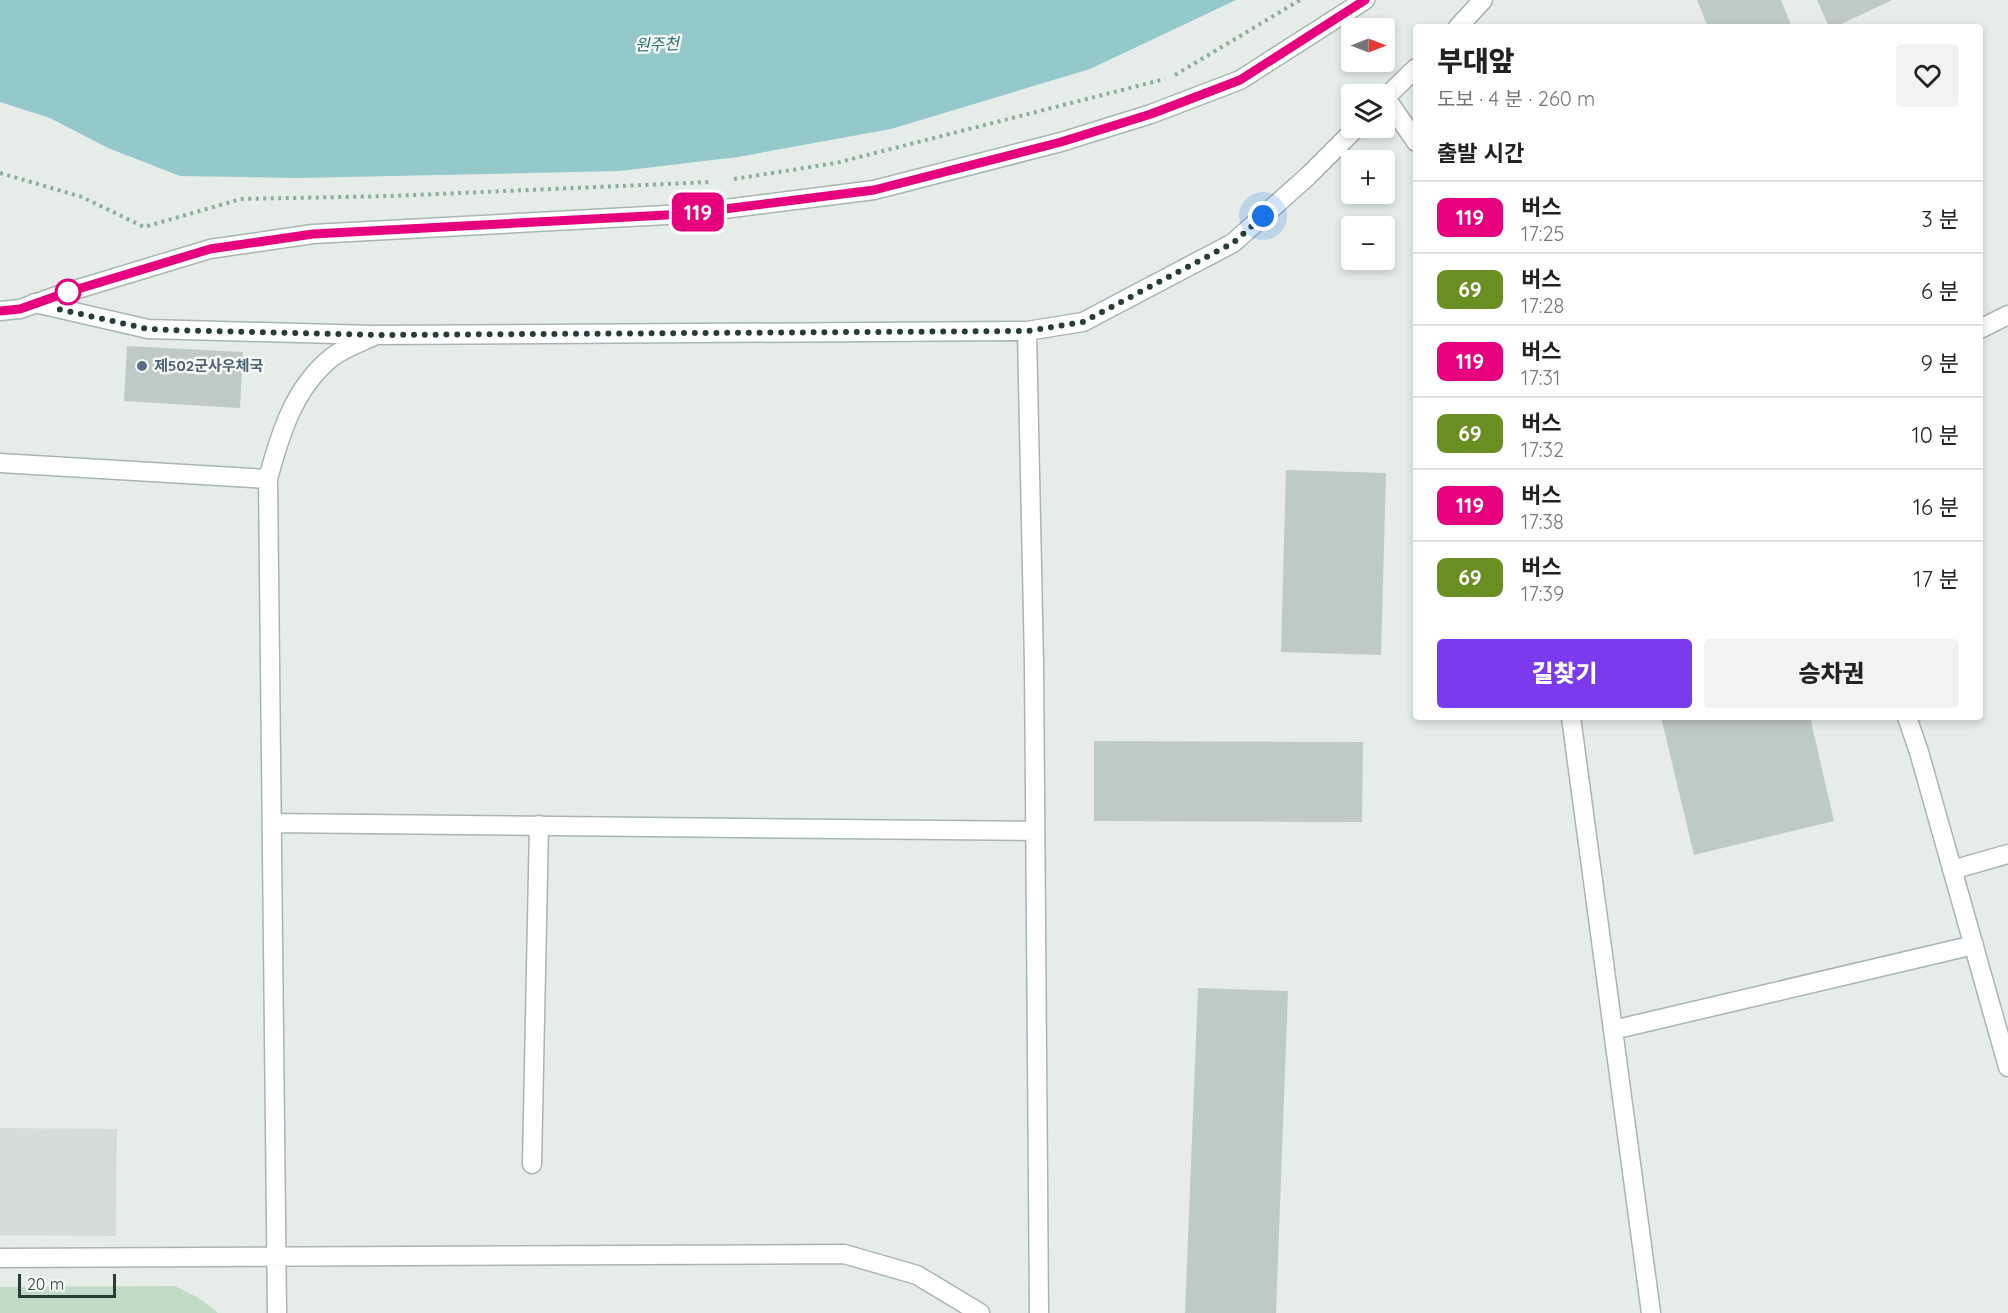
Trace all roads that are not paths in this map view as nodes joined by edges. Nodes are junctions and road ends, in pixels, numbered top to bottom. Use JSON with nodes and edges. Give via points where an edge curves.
{"nodes":[{"id":1,"x":1365,"y":0,"type":"edge"},
{"id":2,"x":1483,"y":0,"type":"edge"},
{"id":3,"x":1461,"y":24,"type":"edge"},
{"id":4,"x":1413,"y":71,"type":"edge"},
{"id":5,"x":1395,"y":89,"type":"edge"},
{"id":6,"x":1395,"y":113,"type":"edge"},
{"id":7,"x":1346,"y":138,"type":"edge"},
{"id":8,"x":1413,"y":138,"type":"edge"},
{"id":9,"x":35,"y":303,"type":"junction"},
{"id":10,"x":0,"y":311,"type":"edge"},
{"id":11,"x":2008,"y":315,"type":"edge"},
{"id":12,"x":1983,"y":328,"type":"edge"},
{"id":13,"x":1028,"y":331,"type":"junction"},
{"id":14,"x":376,"y":335,"type":"junction"},
{"id":15,"x":0,"y":463,"type":"edge"},
{"id":16,"x":268,"y":478,"type":"junction"},
{"id":17,"x":1571,"y":720,"type":"edge"},
{"id":18,"x":1908,"y":720,"type":"edge"},
{"id":19,"x":272,"y":823,"type":"junction"},
{"id":20,"x":539,"y":825,"type":"junction"},
{"id":21,"x":1035,"y":831,"type":"junction"},
{"id":22,"x":2008,"y":854,"type":"edge"},
{"id":23,"x":1952,"y":870,"type":"junction"},
{"id":24,"x":1974,"y":945,"type":"junction"},
{"id":25,"x":1613,"y":1030,"type":"junction"},
{"id":26,"x":2008,"y":1067,"type":"edge"},
{"id":27,"x":532,"y":1164,"type":"dead end"},
{"id":28,"x":276,"y":1257,"type":"junction"},
{"id":29,"x":0,"y":1258,"type":"edge"},
{"id":30,"x":277,"y":1313,"type":"edge"},
{"id":31,"x":980,"y":1313,"type":"edge"},
{"id":32,"x":1039,"y":1313,"type":"edge"},
{"id":33,"x":1651,"y":1313,"type":"edge"}],
"edges":[{"from":1,"to":9,"type":"street","via":[[1240,80],[1061,142],[874,190],[685,214],[313,234],[210,249]]},
{"from":2,"to":3,"type":"street"},
{"from":4,"to":5,"type":"street"},
{"from":6,"to":8,"type":"street"},
{"from":7,"to":13,"type":"street","via":[[1233,243],[1083,322]]},
{"from":9,"to":10,"type":"street"},
{"from":9,"to":14,"type":"street","via":[[148,329]]},
{"from":11,"to":12,"type":"street"},
{"from":13,"to":14,"type":"street"},
{"from":13,"to":21,"type":"street"},
{"from":14,"to":16,"type":"street","via":[[331,357],[301,390],[280,435]]},
{"from":15,"to":16,"type":"street"},
{"from":16,"to":19,"type":"street"},
{"from":17,"to":25,"type":"street"},
{"from":18,"to":23,"type":"street"},
{"from":19,"to":20,"type":"street"},
{"from":19,"to":28,"type":"street"},
{"from":20,"to":21,"type":"street"},
{"from":20,"to":27,"type":"street"},
{"from":21,"to":32,"type":"street"},
{"from":22,"to":23,"type":"street"},
{"from":23,"to":24,"type":"street"},
{"from":24,"to":25,"type":"street"},
{"from":24,"to":26,"type":"street"},
{"from":25,"to":33,"type":"street"},
{"from":28,"to":29,"type":"street"},
{"from":28,"to":30,"type":"street"},
{"from":28,"to":31,"type":"street","via":[[844,1254],[917,1275]]}]}
